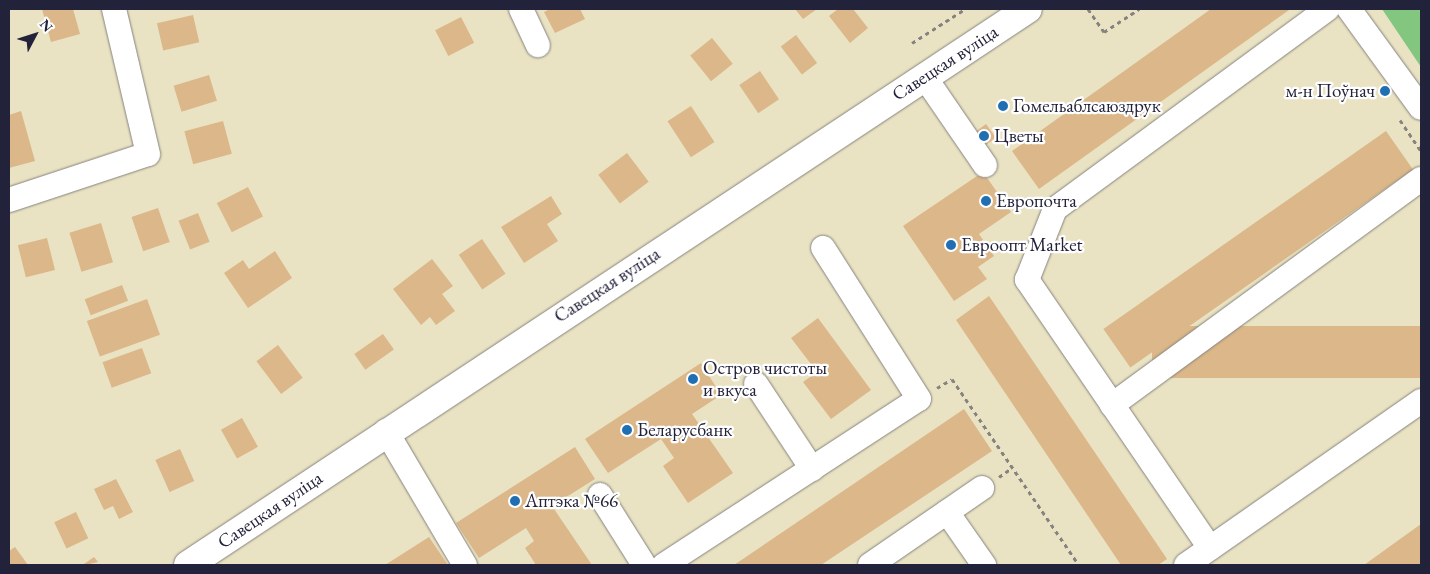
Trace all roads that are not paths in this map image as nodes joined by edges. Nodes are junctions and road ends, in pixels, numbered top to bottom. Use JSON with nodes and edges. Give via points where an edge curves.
{"nodes":[{"id":1,"x":114,"y":9,"type":"edge"},
{"id":2,"x":521,"y":9,"type":"edge"},
{"id":3,"x":1028,"y":9,"type":"edge"},
{"id":4,"x":1327,"y":9,"type":"edge"},
{"id":5,"x":1350,"y":9,"type":"edge"},
{"id":6,"x":538,"y":45,"type":"dead end"},
{"id":7,"x":924,"y":76,"type":"junction"},
{"id":8,"x":1421,"y":108,"type":"edge"},
{"id":9,"x":985,"y":165,"type":"dead end"},
{"id":10,"x":1421,"y":179,"type":"edge"},
{"id":11,"x":9,"y":200,"type":"edge"},
{"id":12,"x":823,"y":248,"type":"dead end"},
{"id":13,"x":756,"y":384,"type":"dead end"},
{"id":14,"x":1421,"y":401,"type":"edge"},
{"id":15,"x":1112,"y":405,"type":"junction"},
{"id":16,"x":386,"y":431,"type":"junction"},
{"id":17,"x":812,"y":469,"type":"junction"},
{"id":18,"x":982,"y":488,"type":"dead end"},
{"id":19,"x":600,"y":495,"type":"dead end"},
{"id":20,"x":947,"y":512,"type":"junction"},
{"id":21,"x":1210,"y":548,"type":"junction"},
{"id":22,"x":188,"y":565,"type":"edge"},
{"id":23,"x":465,"y":565,"type":"edge"},
{"id":24,"x":644,"y":565,"type":"edge"},
{"id":25,"x":664,"y":565,"type":"edge"},
{"id":26,"x":870,"y":565,"type":"edge"},
{"id":27,"x":984,"y":565,"type":"edge"},
{"id":28,"x":1186,"y":565,"type":"edge"}],
"edges":[{"from":1,"to":11,"type":"street","via":[[148,154]]},
{"from":2,"to":6,"type":"street"},
{"from":3,"to":7,"type":"main road","name":"Савецкая вуліца"},
{"from":4,"to":15,"type":"street","via":[[1055,209],[1027,280]]},
{"from":5,"to":8,"type":"street"},
{"from":7,"to":9,"type":"street"},
{"from":7,"to":16,"type":"main road","name":"Савецкая вуліца"},
{"from":10,"to":15,"type":"street"},
{"from":12,"to":17,"type":"street","via":[[919,399]]},
{"from":13,"to":17,"type":"street"},
{"from":14,"to":21,"type":"street"},
{"from":15,"to":21,"type":"street"},
{"from":16,"to":22,"type":"main road","name":"Савецкая вуліца"},
{"from":16,"to":23,"type":"street"},
{"from":17,"to":25,"type":"street"},
{"from":18,"to":20,"type":"street"},
{"from":19,"to":24,"type":"street"},
{"from":20,"to":26,"type":"street"},
{"from":20,"to":27,"type":"street"},
{"from":21,"to":28,"type":"street"}]}
